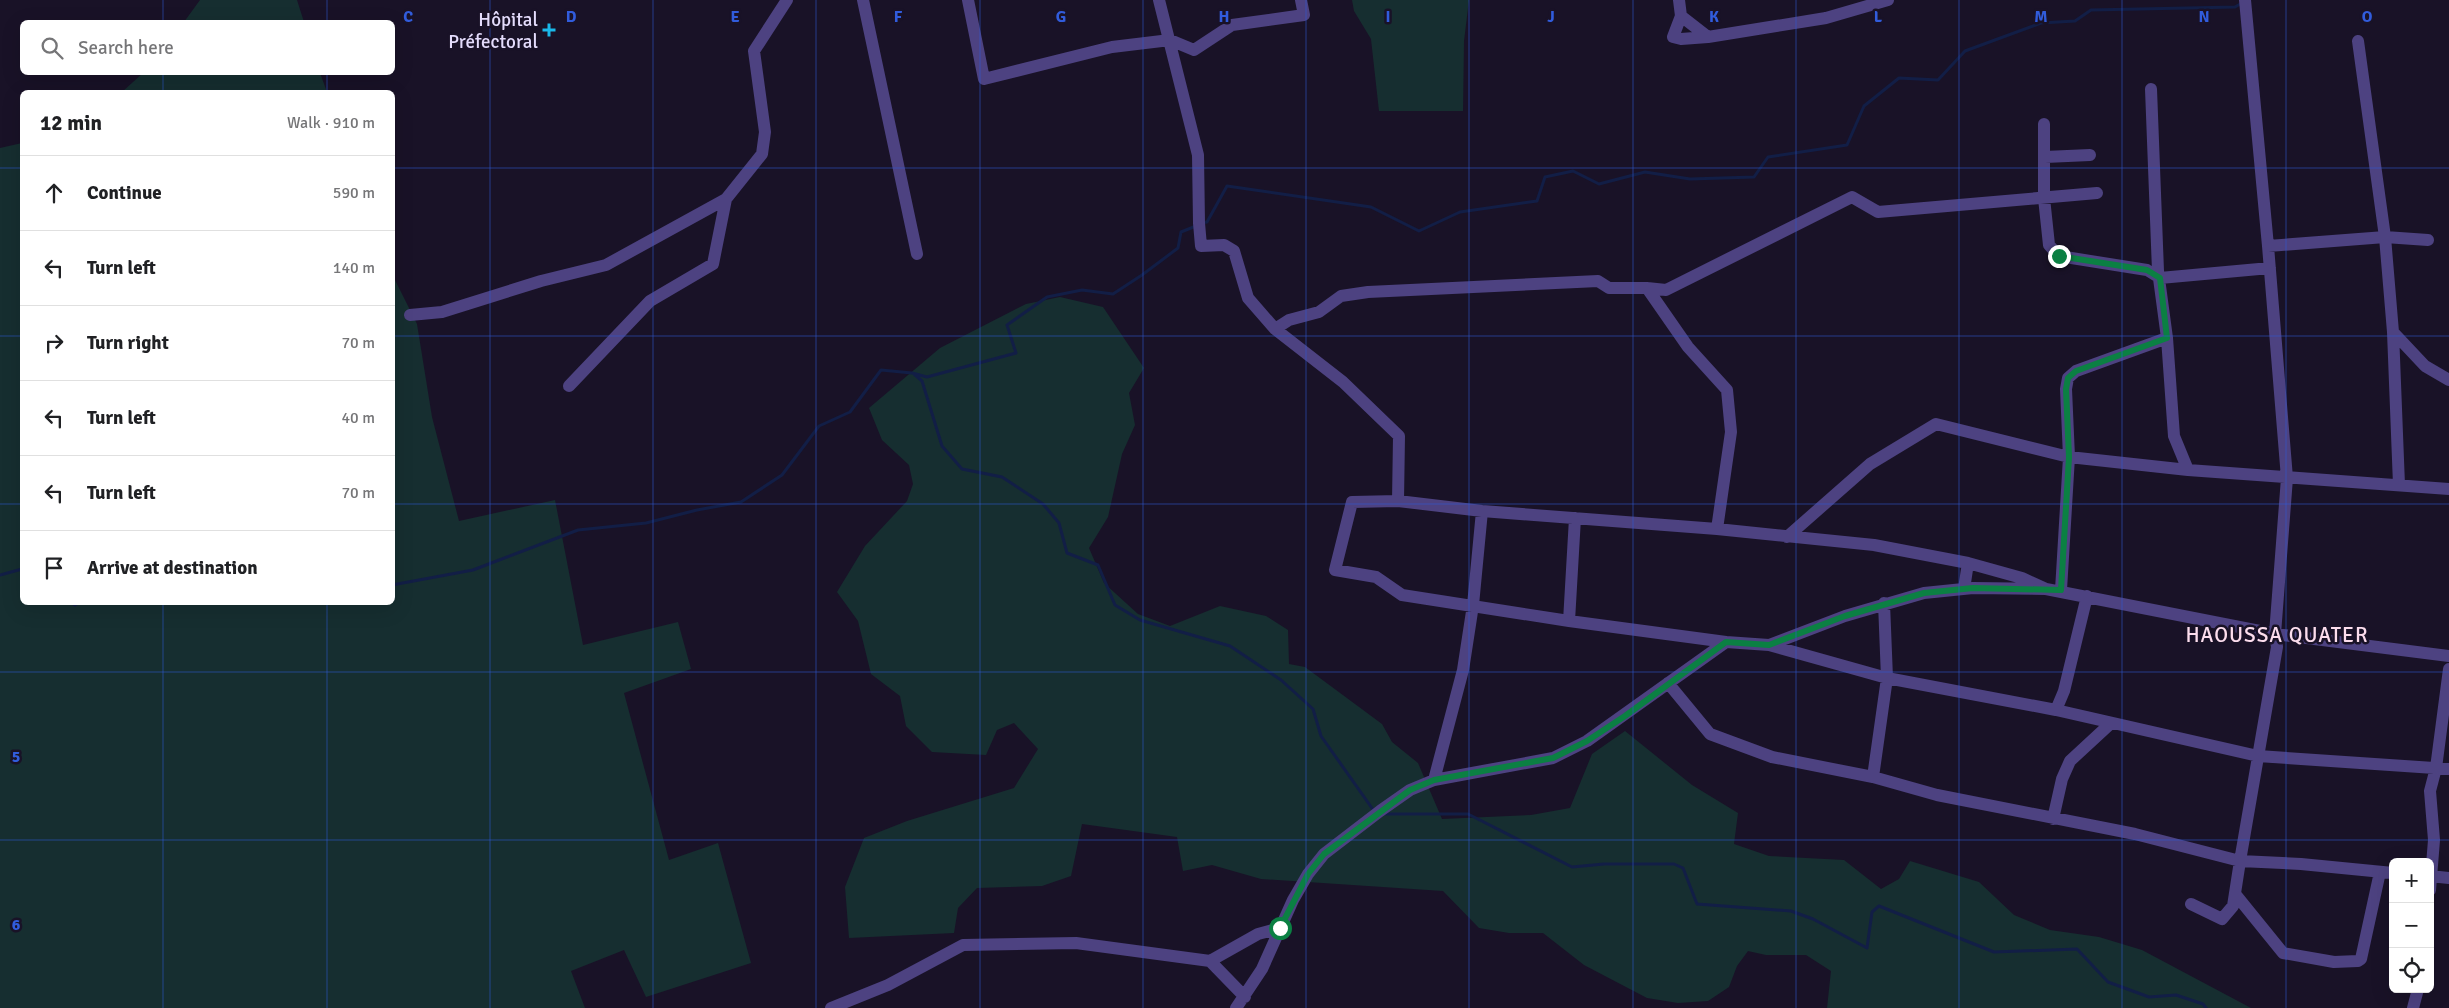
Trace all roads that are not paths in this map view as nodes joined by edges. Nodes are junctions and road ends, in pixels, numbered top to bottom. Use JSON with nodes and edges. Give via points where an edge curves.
{"nodes":[{"id":1,"x":787,"y":0,"type":"edge"},
{"id":2,"x":863,"y":0,"type":"edge"},
{"id":3,"x":968,"y":0,"type":"edge"},
{"id":4,"x":1159,"y":0,"type":"edge"},
{"id":5,"x":1301,"y":0,"type":"edge"},
{"id":6,"x":1679,"y":0,"type":"edge"},
{"id":7,"x":1888,"y":0,"type":"edge"},
{"id":8,"x":2245,"y":5,"type":"edge"},
{"id":9,"x":1681,"y":16,"type":"junction"},
{"id":10,"x":1708,"y":37,"type":"junction"},
{"id":11,"x":1170,"y":40,"type":"junction"},
{"id":12,"x":2358,"y":41,"type":"dead end"},
{"id":13,"x":2151,"y":89,"type":"dead end"},
{"id":14,"x":2044,"y":124,"type":"dead end"},
{"id":15,"x":2090,"y":155,"type":"dead end"},
{"id":16,"x":2045,"y":157,"type":"junction"},
{"id":17,"x":2097,"y":193,"type":"dead end"},
{"id":18,"x":2044,"y":198,"type":"junction"},
{"id":19,"x":726,"y":199,"type":"junction"},
{"id":20,"x":2385,"y":237,"type":"junction"},
{"id":21,"x":2428,"y":240,"type":"dead end"},
{"id":22,"x":2268,"y":246,"type":"junction"},
{"id":23,"x":916,"y":254,"type":"dead end"},
{"id":24,"x":2270,"y":268,"type":"junction"},
{"id":25,"x":2160,"y":278,"type":"junction"},
{"id":26,"x":1648,"y":288,"type":"junction"},
{"id":27,"x":410,"y":314,"type":"dead end"},
{"id":28,"x":1274,"y":329,"type":"junction"},
{"id":29,"x":2393,"y":332,"type":"junction"},
{"id":30,"x":2167,"y":338,"type":"junction"},
{"id":31,"x":2449,"y":380,"type":"edge"},
{"id":32,"x":569,"y":386,"type":"dead end"},
{"id":33,"x":2069,"y":457,"type":"junction"},
{"id":34,"x":2188,"y":470,"type":"junction"},
{"id":35,"x":2287,"y":478,"type":"junction"},
{"id":36,"x":2399,"y":485,"type":"junction"},
{"id":37,"x":2449,"y":489,"type":"edge"},
{"id":38,"x":1398,"y":501,"type":"junction"},
{"id":39,"x":1482,"y":511,"type":"junction"},
{"id":40,"x":1575,"y":518,"type":"junction"},
{"id":41,"x":1718,"y":529,"type":"junction"},
{"id":42,"x":1787,"y":537,"type":"junction"},
{"id":43,"x":1968,"y":563,"type":"junction"},
{"id":44,"x":1964,"y":589,"type":"junction"},
{"id":45,"x":2046,"y":589,"type":"junction"},
{"id":46,"x":2061,"y":590,"type":"junction"},
{"id":47,"x":2087,"y":596,"type":"junction"},
{"id":48,"x":1884,"y":603,"type":"junction"},
{"id":49,"x":1473,"y":605,"type":"junction"},
{"id":50,"x":1569,"y":621,"type":"junction"},
{"id":51,"x":2275,"y":634,"type":"junction"},
{"id":52,"x":1726,"y":642,"type":"junction"},
{"id":53,"x":1769,"y":645,"type":"junction"},
{"id":54,"x":2449,"y":656,"type":"edge"},
{"id":55,"x":2449,"y":669,"type":"edge"},
{"id":56,"x":1887,"y":678,"type":"junction"},
{"id":57,"x":1668,"y":683,"type":"junction"},
{"id":58,"x":2056,"y":710,"type":"junction"},
{"id":59,"x":2110,"y":724,"type":"junction"},
{"id":60,"x":2258,"y":756,"type":"junction"},
{"id":61,"x":2442,"y":768,"type":"edge"},
{"id":62,"x":1873,"y":777,"type":"junction"},
{"id":63,"x":1434,"y":780,"type":"junction"},
{"id":64,"x":2053,"y":819,"type":"junction"},
{"id":65,"x":2432,"y":858,"type":"edge"},
{"id":66,"x":2240,"y":862,"type":"junction"},
{"id":67,"x":2386,"y":873,"type":"edge"},
{"id":68,"x":2434,"y":876,"type":"edge"},
{"id":69,"x":2449,"y":878,"type":"edge"},
{"id":70,"x":2236,"y":895,"type":"junction"},
{"id":71,"x":2190,"y":904,"type":"dead end"},
{"id":72,"x":1280,"y":928,"type":"junction"},
{"id":73,"x":1210,"y":961,"type":"junction"},
{"id":74,"x":2417,"y":993,"type":"edge"},
{"id":75,"x":1245,"y":997,"type":"junction"},
{"id":76,"x":831,"y":1008,"type":"edge"},
{"id":77,"x":1236,"y":1008,"type":"edge"},
{"id":78,"x":2413,"y":1008,"type":"edge"}],
"edges":[{"from":1,"to":19,"type":"street","via":[[754,51],[765,132],[762,154]]},
{"from":2,"to":23,"type":"street"},
{"from":3,"to":11,"type":"street","via":[[984,79],[1112,48]]},
{"from":4,"to":11,"type":"street"},
{"from":5,"to":11,"type":"street","via":[[1304,15],[1232,25],[1194,50]]},
{"from":6,"to":9,"type":"street"},
{"from":7,"to":10,"type":"street","via":[[1826,18]]},
{"from":8,"to":22,"type":"street"},
{"from":9,"to":10,"type":"street"},
{"from":9,"to":10,"type":"street","via":[[1673,37]]},
{"from":11,"to":28,"type":"street","via":[[1198,155],[1201,246],[1224,245],[1234,251],[1248,298]]},
{"from":12,"to":20,"type":"street"},
{"from":13,"to":25,"type":"street"},
{"from":14,"to":16,"type":"street"},
{"from":15,"to":16,"type":"street"},
{"from":16,"to":18,"type":"street"},
{"from":17,"to":18,"type":"street"},
{"from":18,"to":25,"type":"street","via":[[2049,245],[2059,256],[2147,270]]},
{"from":18,"to":26,"type":"street","via":[[1878,212],[1852,197],[1666,290]]},
{"from":19,"to":27,"type":"street","via":[[606,265],[541,281],[442,312]]},
{"from":19,"to":32,"type":"street","via":[[712,264],[650,301]]},
{"from":20,"to":21,"type":"street"},
{"from":20,"to":22,"type":"street"},
{"from":20,"to":29,"type":"street"},
{"from":22,"to":24,"type":"street"},
{"from":24,"to":25,"type":"street"},
{"from":24,"to":35,"type":"street"},
{"from":25,"to":30,"type":"street"},
{"from":26,"to":28,"type":"street","via":[[1609,288],[1598,281],[1368,292],[1341,296],[1319,312],[1288,320]]},
{"from":26,"to":41,"type":"street","via":[[1688,347],[1728,390],[1731,432]]},
{"from":28,"to":38,"type":"street","via":[[1343,382],[1399,436]]},
{"from":29,"to":31,"type":"street","via":[[2425,366]]},
{"from":29,"to":36,"type":"street"},
{"from":30,"to":33,"type":"street","via":[[2076,371],[2068,378]]},
{"from":30,"to":34,"type":"street","via":[[2174,436]]},
{"from":33,"to":34,"type":"street"},
{"from":33,"to":42,"type":"street","via":[[1936,424],[1870,464]]},
{"from":33,"to":46,"type":"street"},
{"from":34,"to":35,"type":"street"},
{"from":35,"to":36,"type":"street"},
{"from":35,"to":51,"type":"street"},
{"from":36,"to":37,"type":"street"},
{"from":38,"to":39,"type":"street"},
{"from":38,"to":49,"type":"street","via":[[1352,502],[1335,570],[1376,577],[1402,595]]},
{"from":39,"to":40,"type":"street"},
{"from":39,"to":49,"type":"street"},
{"from":40,"to":41,"type":"street"},
{"from":40,"to":50,"type":"street"},
{"from":41,"to":42,"type":"street"},
{"from":42,"to":43,"type":"street","via":[[1874,545]]},
{"from":43,"to":44,"type":"street"},
{"from":43,"to":45,"type":"street","via":[[2022,578]]},
{"from":44,"to":45,"type":"street"},
{"from":44,"to":48,"type":"street","via":[[1924,593]]},
{"from":45,"to":46,"type":"street"},
{"from":46,"to":47,"type":"street"},
{"from":47,"to":51,"type":"street"},
{"from":47,"to":58,"type":"street","via":[[2064,691]]},
{"from":48,"to":53,"type":"street"},
{"from":48,"to":56,"type":"street"},
{"from":49,"to":50,"type":"street"},
{"from":49,"to":63,"type":"street","via":[[1463,670]]},
{"from":50,"to":52,"type":"street"},
{"from":51,"to":54,"type":"street"},
{"from":51,"to":60,"type":"street","via":[[2277,647]]},
{"from":52,"to":53,"type":"street"},
{"from":52,"to":57,"type":"street"},
{"from":53,"to":56,"type":"street"},
{"from":55,"to":61,"type":"street"},
{"from":56,"to":58,"type":"street"},
{"from":56,"to":62,"type":"street"},
{"from":57,"to":62,"type":"street","via":[[1710,734],[1772,757]]},
{"from":57,"to":63,"type":"street","via":[[1587,741],[1553,758]]},
{"from":58,"to":59,"type":"street"},
{"from":59,"to":60,"type":"street"},
{"from":59,"to":64,"type":"street","via":[[2070,761],[2062,779]]},
{"from":60,"to":61,"type":"street"},
{"from":60,"to":66,"type":"street"},
{"from":61,"to":65,"type":"street","via":[[2430,791]]},
{"from":62,"to":64,"type":"street","via":[[1937,795]]},
{"from":63,"to":72,"type":"street","via":[[1410,790],[1324,854],[1304,880]]},
{"from":64,"to":66,"type":"street","via":[[2135,834]]},
{"from":66,"to":67,"type":"street","via":[[2301,864]]},
{"from":66,"to":70,"type":"street"},
{"from":67,"to":70,"type":"street","via":[[2358,961],[2334,962],[2283,953]]},
{"from":68,"to":69,"type":"street"},
{"from":70,"to":71,"type":"street","via":[[2233,906],[2222,919]]},
{"from":72,"to":73,"type":"street","via":[[1258,934]]},
{"from":72,"to":75,"type":"street","via":[[1266,962]]},
{"from":73,"to":75,"type":"street"},
{"from":73,"to":76,"type":"street","via":[[1076,943],[964,945],[888,985]]},
{"from":74,"to":78,"type":"street"},
{"from":75,"to":77,"type":"street"}]}
